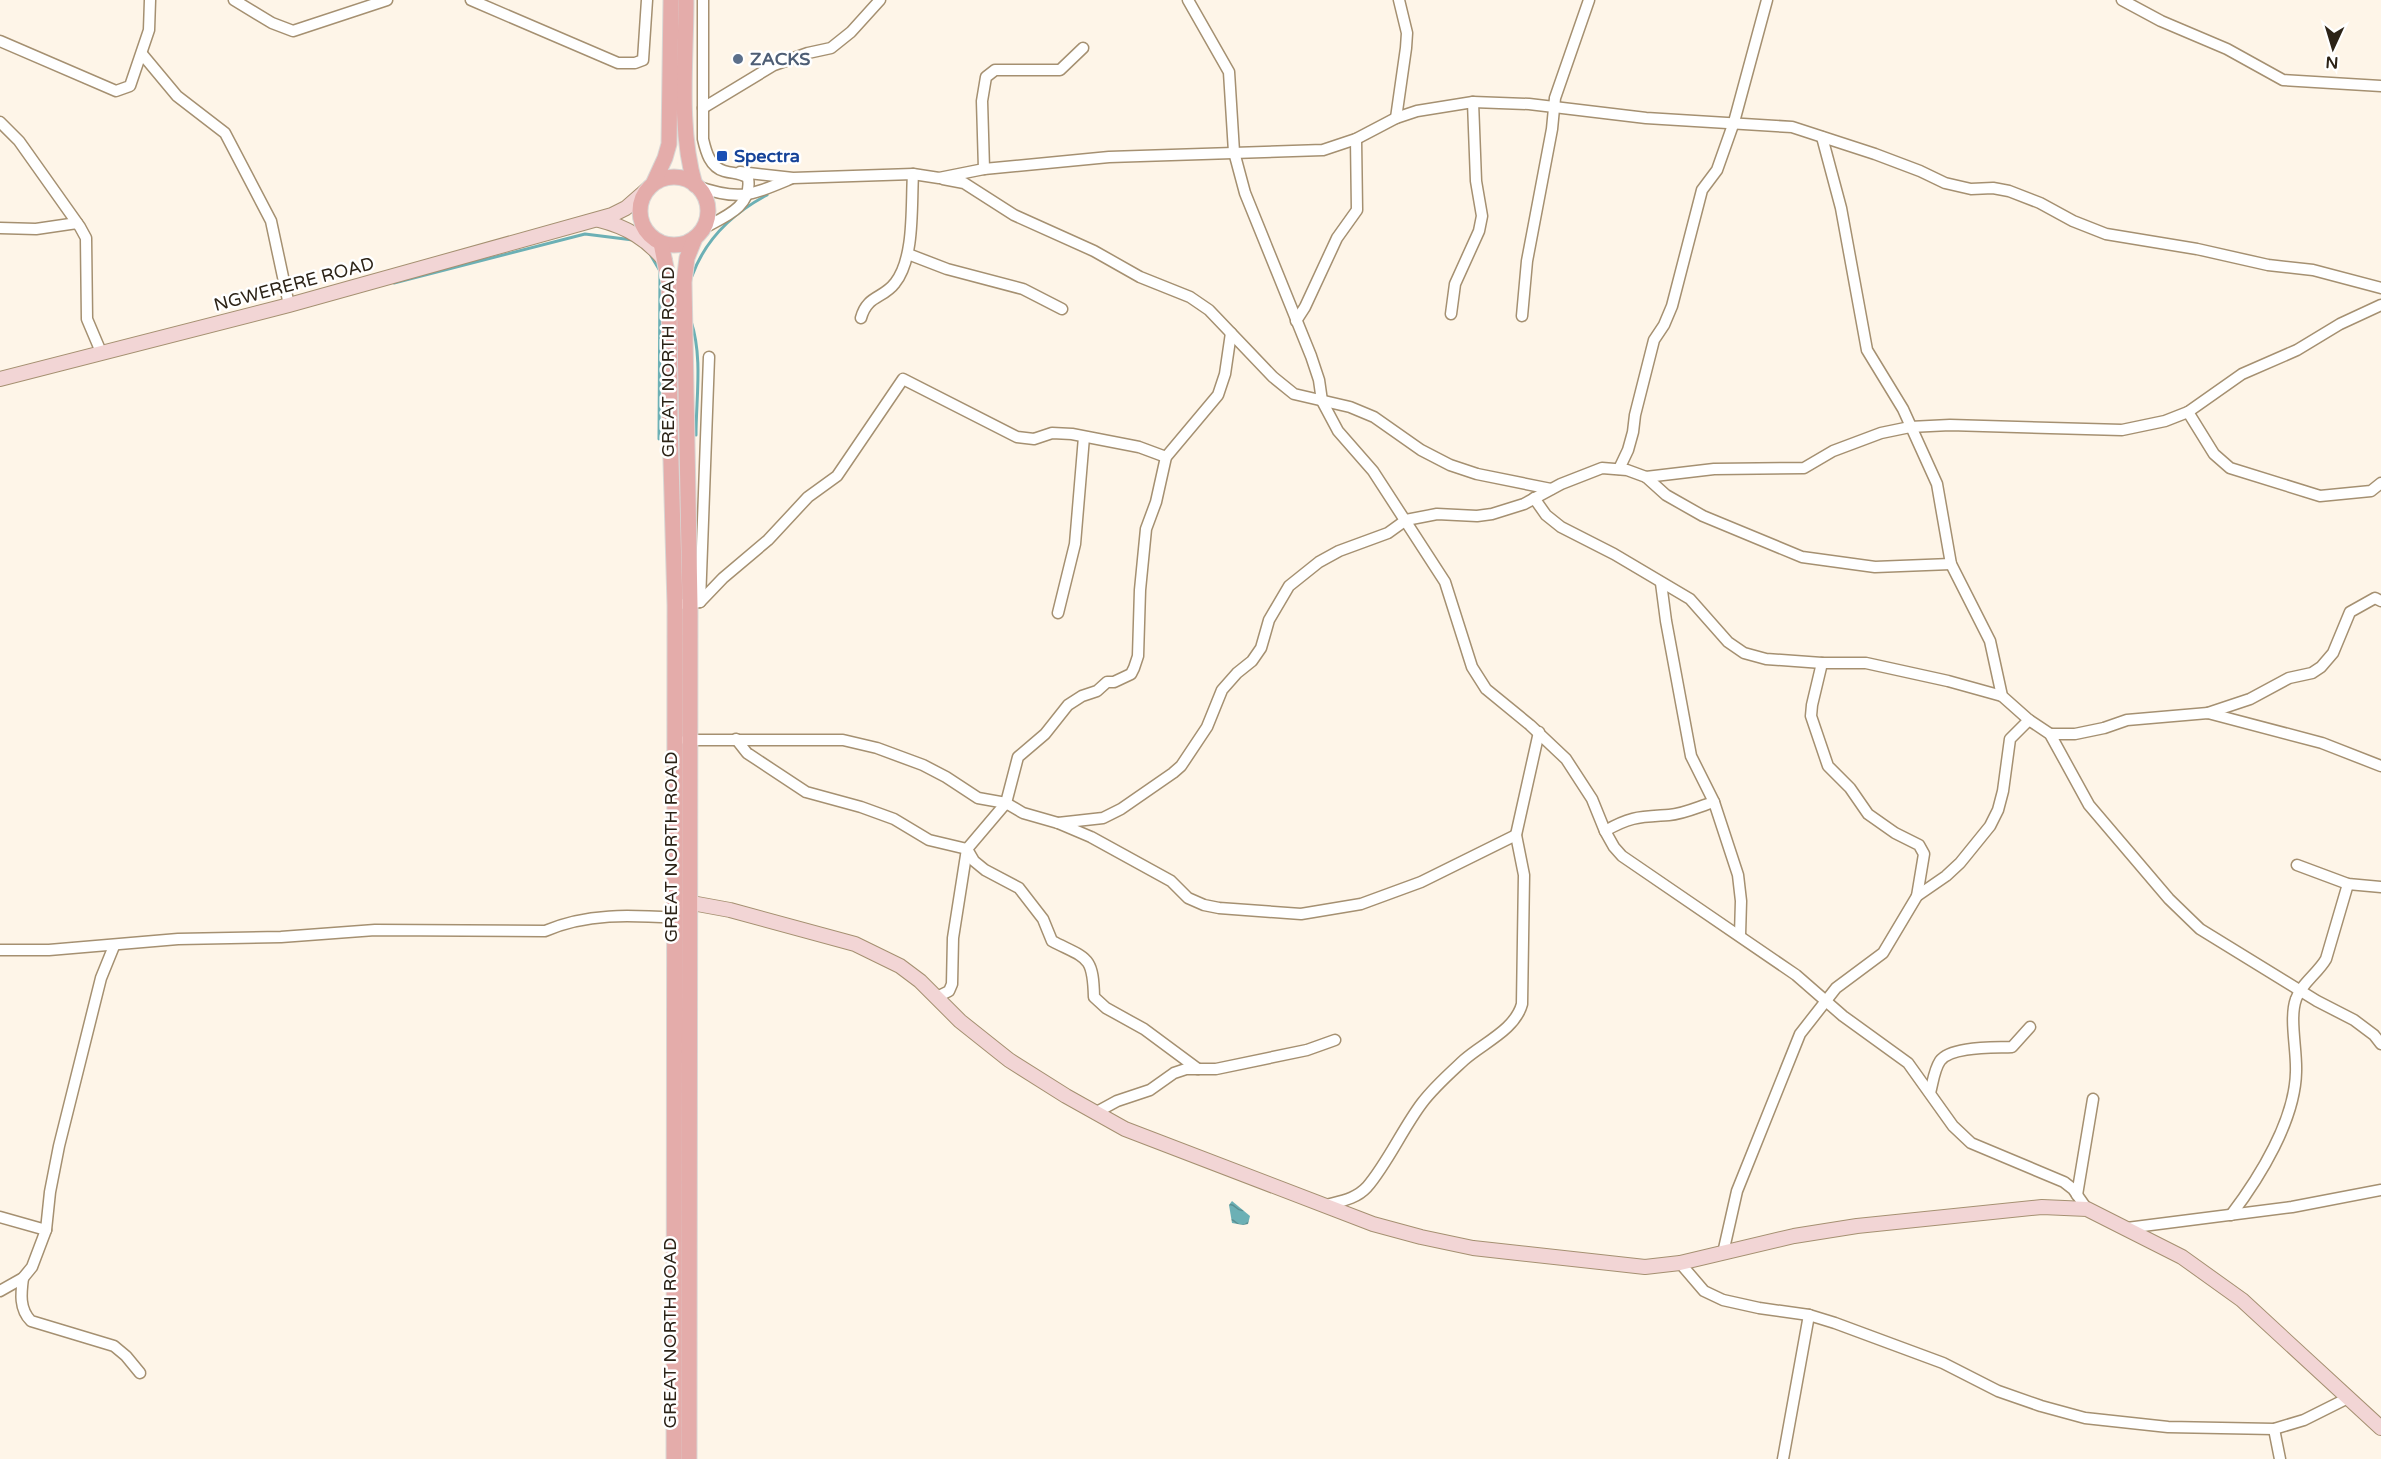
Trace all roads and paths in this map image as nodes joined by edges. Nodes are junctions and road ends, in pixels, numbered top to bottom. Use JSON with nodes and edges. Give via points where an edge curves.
{"nodes":[{"id":1,"x":150,"y":0,"type":"edge"},
{"id":2,"x":234,"y":0,"type":"edge"},
{"id":3,"x":387,"y":0,"type":"edge"},
{"id":4,"x":471,"y":0,"type":"edge"},
{"id":5,"x":647,"y":0,"type":"edge"},
{"id":6,"x":671,"y":0,"type":"edge"},
{"id":7,"x":686,"y":0,"type":"edge"},
{"id":8,"x":703,"y":0,"type":"edge"},
{"id":9,"x":880,"y":0,"type":"edge"},
{"id":10,"x":1188,"y":0,"type":"edge"},
{"id":11,"x":1399,"y":0,"type":"edge"},
{"id":12,"x":1589,"y":0,"type":"edge"},
{"id":13,"x":1767,"y":0,"type":"edge"},
{"id":14,"x":2122,"y":0,"type":"edge"},
{"id":15,"x":0,"y":41,"type":"edge"},
{"id":16,"x":1083,"y":48,"type":"dead end"},
{"id":17,"x":142,"y":54,"type":"junction"},
{"id":18,"x":2381,"y":86,"type":"edge"},
{"id":19,"x":1473,"y":102,"type":"junction"},
{"id":20,"x":1554,"y":106,"type":"junction"},
{"id":21,"x":703,"y":108,"type":"junction"},
{"id":22,"x":1396,"y":118,"type":"junction"},
{"id":23,"x":0,"y":122,"type":"edge"},
{"id":24,"x":1734,"y":122,"type":"junction"},
{"id":25,"x":1822,"y":137,"type":"junction"},
{"id":26,"x":1356,"y":139,"type":"junction"},
{"id":27,"x":1234,"y":152,"type":"junction"},
{"id":28,"x":984,"y":169,"type":"junction"},
{"id":29,"x":740,"y":172,"type":"junction"},
{"id":30,"x":913,"y":174,"type":"junction"},
{"id":31,"x":792,"y":178,"type":"junction"},
{"id":32,"x":939,"y":178,"type":"junction"},
{"id":33,"x":652,"y":185,"type":"junction"},
{"id":34,"x":696,"y":185,"type":"junction"},
{"id":35,"x":749,"y":195,"type":"junction"},
{"id":36,"x":597,"y":219,"type":"junction"},
{"id":37,"x":77,"y":223,"type":"junction"},
{"id":38,"x":0,"y":228,"type":"edge"},
{"id":39,"x":636,"y":233,"type":"junction"},
{"id":40,"x":699,"y":233,"type":"junction"},
{"id":41,"x":658,"y":242,"type":"junction"},
{"id":42,"x":908,"y":254,"type":"junction"},
{"id":43,"x":666,"y":262,"type":"junction"},
{"id":44,"x":2381,"y":288,"type":"edge"},
{"id":45,"x":289,"y":305,"type":"junction"},
{"id":46,"x":2381,"y":305,"type":"edge"},
{"id":47,"x":1062,"y":309,"type":"dead end"},
{"id":48,"x":1451,"y":314,"type":"dead end"},
{"id":49,"x":1522,"y":316,"type":"dead end"},
{"id":50,"x":861,"y":318,"type":"dead end"},
{"id":51,"x":1296,"y":321,"type":"junction"},
{"id":52,"x":1232,"y":333,"type":"junction"},
{"id":53,"x":101,"y":352,"type":"junction"},
{"id":54,"x":709,"y":357,"type":"dead end"},
{"id":55,"x":0,"y":380,"type":"edge"},
{"id":56,"x":1322,"y":401,"type":"junction"},
{"id":57,"x":2188,"y":412,"type":"junction"},
{"id":58,"x":1910,"y":427,"type":"junction"},
{"id":59,"x":1084,"y":437,"type":"junction"},
{"id":60,"x":1166,"y":457,"type":"junction"},
{"id":61,"x":1619,"y":469,"type":"junction"},
{"id":62,"x":1646,"y":477,"type":"junction"},
{"id":63,"x":2381,"y":483,"type":"edge"},
{"id":64,"x":1551,"y":489,"type":"junction"},
{"id":65,"x":1534,"y":498,"type":"junction"},
{"id":66,"x":1406,"y":520,"type":"junction"},
{"id":67,"x":1951,"y":564,"type":"junction"},
{"id":68,"x":1661,"y":583,"type":"junction"},
{"id":69,"x":2381,"y":601,"type":"edge"},
{"id":70,"x":689,"y":604,"type":"junction"},
{"id":71,"x":1058,"y":614,"type":"dead end"},
{"id":72,"x":1822,"y":663,"type":"junction"},
{"id":73,"x":2002,"y":696,"type":"junction"},
{"id":74,"x":2208,"y":714,"type":"junction"},
{"id":75,"x":2029,"y":720,"type":"junction"},
{"id":76,"x":1539,"y":732,"type":"junction"},
{"id":77,"x":2050,"y":734,"type":"junction"},
{"id":78,"x":736,"y":739,"type":"junction"},
{"id":79,"x":683,"y":740,"type":"junction"},
{"id":80,"x":2381,"y":766,"type":"edge"},
{"id":81,"x":1714,"y":802,"type":"junction"},
{"id":82,"x":1006,"y":803,"type":"junction"},
{"id":83,"x":1058,"y":823,"type":"junction"},
{"id":84,"x":1605,"y":831,"type":"junction"},
{"id":85,"x":1516,"y":835,"type":"junction"},
{"id":86,"x":967,"y":849,"type":"junction"},
{"id":87,"x":2297,"y":865,"type":"dead end"},
{"id":88,"x":2348,"y":884,"type":"junction"},
{"id":89,"x":2381,"y":887,"type":"edge"},
{"id":90,"x":1917,"y":896,"type":"junction"},
{"id":91,"x":683,"y":902,"type":"junction"},
{"id":92,"x":675,"y":918,"type":"junction"},
{"id":93,"x":1740,"y":935,"type":"junction"},
{"id":94,"x":114,"y":946,"type":"junction"},
{"id":95,"x":0,"y":950,"type":"edge"},
{"id":96,"x":2301,"y":990,"type":"junction"},
{"id":97,"x":937,"y":997,"type":"junction"},
{"id":98,"x":1826,"y":999,"type":"junction"},
{"id":99,"x":2030,"y":1028,"type":"dead end"},
{"id":100,"x":1335,"y":1040,"type":"dead end"},
{"id":101,"x":2381,"y":1044,"type":"edge"},
{"id":102,"x":1198,"y":1069,"type":"junction"},
{"id":103,"x":1930,"y":1093,"type":"junction"},
{"id":104,"x":2093,"y":1099,"type":"dead end"},
{"id":105,"x":1095,"y":1113,"type":"junction"},
{"id":106,"x":2381,"y":1190,"type":"edge"},
{"id":107,"x":2077,"y":1195,"type":"junction"},
{"id":108,"x":1326,"y":1205,"type":"junction"},
{"id":109,"x":2087,"y":1209,"type":"junction"},
{"id":110,"x":2231,"y":1215,"type":"junction"},
{"id":111,"x":0,"y":1217,"type":"edge"},
{"id":112,"x":2127,"y":1228,"type":"junction"},
{"id":113,"x":46,"y":1230,"type":"junction"},
{"id":114,"x":1723,"y":1253,"type":"junction"},
{"id":115,"x":1680,"y":1263,"type":"junction"},
{"id":116,"x":23,"y":1278,"type":"junction"},
{"id":117,"x":0,"y":1291,"type":"edge"},
{"id":118,"x":1809,"y":1315,"type":"junction"},
{"id":119,"x":140,"y":1373,"type":"dead end"},
{"id":120,"x":2348,"y":1398,"type":"junction"},
{"id":121,"x":2379,"y":1424,"type":"edge"},
{"id":122,"x":2274,"y":1429,"type":"junction"},
{"id":123,"x":674,"y":1459,"type":"edge"},
{"id":124,"x":689,"y":1459,"type":"edge"},
{"id":125,"x":1783,"y":1459,"type":"edge"},
{"id":126,"x":2280,"y":1459,"type":"edge"}],
"edges":[{"from":1,"to":17,"type":"street","via":[[149,30]]},
{"from":2,"to":3,"type":"street","via":[[293,31]]},
{"from":4,"to":5,"type":"street","via":[[618,63],[643,60]]},
{"from":6,"to":33,"type":"main road","via":[[669,144]]},
{"from":7,"to":34,"type":"main road","via":[[686,133],[688,160]]},
{"from":8,"to":21,"type":"street"},
{"from":9,"to":21,"type":"street","via":[[831,48],[774,65]]},
{"from":10,"to":27,"type":"street","via":[[1229,72]]},
{"from":11,"to":22,"type":"street","via":[[1407,33]]},
{"from":12,"to":20,"type":"street"},
{"from":13,"to":24,"type":"street"},
{"from":14,"to":18,"type":"street","via":[[2283,80]]},
{"from":15,"to":17,"type":"street","via":[[116,91],[130,86]]},
{"from":16,"to":28,"type":"street","via":[[1060,70],[995,70],[986,77],[982,101]]},
{"from":17,"to":45,"type":"street","via":[[177,96],[225,133],[272,221]]},
{"from":19,"to":20,"type":"street"},
{"from":19,"to":22,"type":"street"},
{"from":19,"to":48,"type":"street","via":[[1476,181],[1482,216],[1455,284]]},
{"from":20,"to":24,"type":"street","via":[[1646,118]]},
{"from":20,"to":49,"type":"street","via":[[1527,261]]},
{"from":21,"to":29,"type":"street","via":[[703,139],[710,160],[724,171]]},
{"from":22,"to":26,"type":"street"},
{"from":23,"to":37,"type":"street","via":[[19,141]]},
{"from":24,"to":25,"type":"street","via":[[1792,127]]},
{"from":24,"to":61,"type":"street","via":[[1717,170],[1702,190],[1672,306],[1654,340],[1633,432]]},
{"from":25,"to":44,"type":"street","via":[[1945,183],[2009,191],[2106,234],[2268,266],[2313,270]]},
{"from":25,"to":58,"type":"street","via":[[1841,208],[1867,350]]},
{"from":26,"to":27,"type":"street","via":[[1323,150]]},
{"from":26,"to":51,"type":"street","via":[[1357,210],[1337,238]]},
{"from":27,"to":28,"type":"street","via":[[1109,157]]},
{"from":27,"to":51,"type":"street","via":[[1245,193]]},
{"from":28,"to":32,"type":"street"},
{"from":29,"to":31,"type":"street"},
{"from":29,"to":35,"type":"street","via":[[748,178]]},
{"from":30,"to":31,"type":"street"},
{"from":30,"to":32,"type":"street"},
{"from":30,"to":42,"type":"street"},
{"from":31,"to":35,"type":"street"},
{"from":32,"to":52,"type":"street","via":[[964,183],[1014,215],[1190,297]]},
{"from":33,"to":34,"type":"main road","via":[[675,177]]},
{"from":33,"to":36,"type":"street","name":"NGWERERE ROAD","via":[[626,208]]},
{"from":33,"to":41,"type":"main road","via":[[640,213],[645,229]]},
{"from":34,"to":35,"type":"street","via":[[720,194]]},
{"from":34,"to":40,"type":"main road","via":[[705,196],[708,209]]},
{"from":35,"to":40,"type":"street","via":[[740,207]]},
{"from":36,"to":39,"type":"street"},
{"from":36,"to":45,"type":"street","name":"NGWERERE ROAD"},
{"from":37,"to":38,"type":"street","via":[[36,229]]},
{"from":37,"to":53,"type":"street","via":[[87,246],[87,319]]},
{"from":39,"to":41,"type":"street"},
{"from":39,"to":43,"type":"street"},
{"from":40,"to":41,"type":"main road","via":[[679,245]]},
{"from":40,"to":70,"type":"main road","name":"GREAT NORTH ROAD","via":[[687,258],[684,282]]},
{"from":41,"to":43,"type":"main road","name":"GREAT NORTH ROAD"},
{"from":42,"to":47,"type":"street","via":[[1023,289]]},
{"from":42,"to":50,"type":"street","via":[[895,284],[867,303]]},
{"from":43,"to":70,"type":"main road","name":"GREAT NORTH ROAD","via":[[670,426]]},
{"from":45,"to":53,"type":"street","name":"NGWERERE ROAD"},
{"from":46,"to":57,"type":"street","via":[[2242,374]]},
{"from":51,"to":56,"type":"street","via":[[1319,380]]},
{"from":52,"to":56,"type":"street","via":[[1294,394]]},
{"from":52,"to":60,"type":"street","via":[[1218,395]]},
{"from":53,"to":55,"type":"street","name":"NGWERERE ROAD"},
{"from":54,"to":70,"type":"street"},
{"from":56,"to":64,"type":"street","via":[[1374,417],[1450,465]]},
{"from":56,"to":66,"type":"street","via":[[1338,431],[1373,471]]},
{"from":57,"to":58,"type":"street","via":[[2122,430]]},
{"from":57,"to":63,"type":"street","via":[[2214,454],[2230,468],[2320,496],[2371,491]]},
{"from":58,"to":62,"type":"street","via":[[1833,451],[1804,468],[1714,469]]},
{"from":58,"to":67,"type":"street","via":[[1937,484]]},
{"from":59,"to":60,"type":"street","via":[[1139,447]]},
{"from":59,"to":70,"type":"street","via":[[1052,433],[1034,439],[1017,437],[903,379],[837,476],[808,497],[768,540]]},
{"from":59,"to":71,"type":"street","via":[[1075,544]]},
{"from":60,"to":82,"type":"street","via":[[1146,529],[1134,668],[1131,674],[1107,682],[1068,705],[1045,734],[1018,757]]},
{"from":61,"to":62,"type":"street"},
{"from":61,"to":64,"type":"street","via":[[1602,468]]},
{"from":62,"to":67,"type":"street","via":[[1666,495],[1703,516],[1802,557],[1875,567]]},
{"from":64,"to":65,"type":"street"},
{"from":65,"to":66,"type":"street","via":[[1492,514],[1437,514]]},
{"from":65,"to":68,"type":"street","via":[[1546,515],[1561,526]]},
{"from":66,"to":76,"type":"street","via":[[1445,582],[1472,667],[1486,689]]},
{"from":66,"to":83,"type":"street","via":[[1388,533],[1319,562],[1289,586],[1269,620],[1261,648],[1222,690],[1207,727],[1173,773],[1103,818]]},
{"from":67,"to":73,"type":"street","via":[[1990,641]]},
{"from":68,"to":72,"type":"street","via":[[1690,599],[1728,642],[1744,653],[1766,659]]},
{"from":68,"to":81,"type":"street","via":[[1691,756]]},
{"from":69,"to":74,"type":"street","via":[[2375,598],[2350,612],[2333,653],[2321,667]]},
{"from":70,"to":79,"type":"main road","name":"GREAT NORTH ROAD"},
{"from":72,"to":73,"type":"street","via":[[1866,663]]},
{"from":72,"to":90,"type":"street","via":[[1811,716],[1828,766],[1868,814],[1919,845],[1924,854]]},
{"from":73,"to":75,"type":"street"},
{"from":74,"to":77,"type":"street","via":[[2127,720],[2075,734]]},
{"from":74,"to":80,"type":"street","via":[[2322,743]]},
{"from":75,"to":77,"type":"street"},
{"from":75,"to":90,"type":"street","via":[[2010,739],[2003,791],[1990,826],[1960,863]]},
{"from":76,"to":84,"type":"street","via":[[1577,774]]},
{"from":76,"to":85,"type":"street"},
{"from":77,"to":96,"type":"street","via":[[2089,805],[2199,930]]},
{"from":78,"to":79,"type":"street"},
{"from":78,"to":82,"type":"street","via":[[843,740],[877,748],[923,765],[978,798]]},
{"from":78,"to":86,"type":"street","via":[[747,753],[806,792],[861,807],[894,819],[929,840]]},
{"from":79,"to":91,"type":"main road","name":"GREAT NORTH ROAD"},
{"from":81,"to":84,"type":"street","via":[[1670,815],[1633,817]]},
{"from":81,"to":93,"type":"street","via":[[1738,875]]},
{"from":82,"to":83,"type":"street","via":[[1023,813]]},
{"from":82,"to":86,"type":"street"},
{"from":83,"to":85,"type":"street","via":[[1132,859],[1204,905],[1301,914],[1376,899],[1421,882]]},
{"from":84,"to":93,"type":"street","via":[[1622,856]]},
{"from":85,"to":108,"type":"street","via":[[1524,875],[1525,910],[1519,1014],[1439,1082],[1367,1188],[1352,1199]]},
{"from":86,"to":97,"type":"street","via":[[952,938],[952,984],[949,991]]},
{"from":86,"to":102,"type":"street","via":[[985,870],[1019,888],[1042,919],[1052,941],[1088,962],[1094,972],[1094,997]]},
{"from":87,"to":88,"type":"street"},
{"from":88,"to":89,"type":"street"},
{"from":88,"to":96,"type":"street","via":[[2326,959]]},
{"from":90,"to":98,"type":"street","via":[[1883,952]]},
{"from":91,"to":92,"type":"main road","name":"GREAT NORTH ROAD"},
{"from":91,"to":97,"type":"street","via":[[729,910],[855,944],[900,966]]},
{"from":91,"to":124,"type":"main road","name":"GREAT NORTH ROAD"},
{"from":92,"to":94,"type":"street","via":[[592,916],[545,931],[375,930],[178,939]]},
{"from":92,"to":123,"type":"main road","name":"GREAT NORTH ROAD"},
{"from":93,"to":98,"type":"street"},
{"from":94,"to":95,"type":"street"},
{"from":94,"to":113,"type":"street","via":[[101,978],[59,1146]]},
{"from":96,"to":101,"type":"street","via":[[2354,1020]]},
{"from":96,"to":110,"type":"street","via":[[2294,1006],[2297,1068],[2291,1107],[2255,1183]]},
{"from":97,"to":105,"type":"street","via":[[1009,1060]]},
{"from":98,"to":103,"type":"street","via":[[1908,1063]]},
{"from":98,"to":114,"type":"street","via":[[1791,1052],[1737,1191]]},
{"from":99,"to":103,"type":"street","via":[[2012,1047],[1950,1053],[1940,1060]]},
{"from":100,"to":102,"type":"street","via":[[1307,1050]]},
{"from":102,"to":105,"type":"street","via":[[1174,1073],[1150,1090]]},
{"from":103,"to":107,"type":"street","via":[[1953,1126],[1971,1143],[2064,1182]]},
{"from":104,"to":107,"type":"street"},
{"from":105,"to":108,"type":"street","via":[[1125,1130]]},
{"from":106,"to":110,"type":"street"},
{"from":107,"to":109,"type":"street"},
{"from":108,"to":115,"type":"street","via":[[1373,1224],[1473,1248],[1634,1266]]},
{"from":109,"to":112,"type":"street"},
{"from":109,"to":114,"type":"street","via":[[2042,1207],[1857,1226]]},
{"from":110,"to":112,"type":"street"},
{"from":111,"to":113,"type":"street"},
{"from":112,"to":120,"type":"street","via":[[2182,1257],[2242,1300]]},
{"from":113,"to":116,"type":"street","via":[[32,1267]]},
{"from":114,"to":115,"type":"street"},
{"from":115,"to":118,"type":"street","via":[[1704,1291],[1723,1299]]},
{"from":116,"to":117,"type":"street"},
{"from":116,"to":119,"type":"street","via":[[22,1304],[31,1321],[114,1346]]},
{"from":118,"to":122,"type":"street","via":[[1943,1363],[1998,1391],[2085,1418],[2168,1427]]},
{"from":118,"to":125,"type":"street"},
{"from":120,"to":121,"type":"street"},
{"from":120,"to":122,"type":"street","via":[[2304,1420]]},
{"from":122,"to":126,"type":"street"}]}
